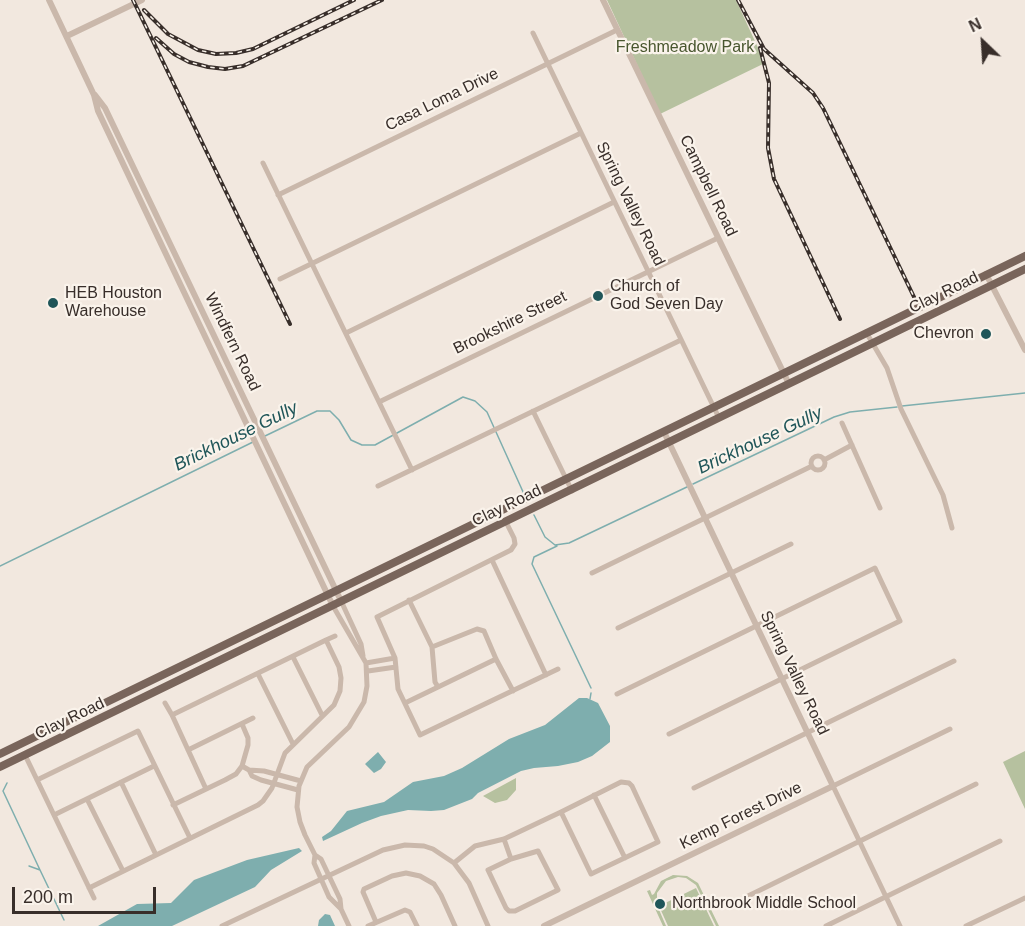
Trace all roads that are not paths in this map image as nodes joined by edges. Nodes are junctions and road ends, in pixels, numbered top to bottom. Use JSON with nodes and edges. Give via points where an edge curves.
{"nodes":[{"id":1,"x":50,"y":0,"type":"edge"},
{"id":2,"x":142,"y":0,"type":"edge"},
{"id":3,"x":603,"y":0,"type":"edge"},
{"id":4,"x":617,"y":30,"type":"junction"},
{"id":5,"x":533,"y":33,"type":"dead end"},
{"id":6,"x":67,"y":36,"type":"junction"},
{"id":7,"x":547,"y":64,"type":"junction"},
{"id":8,"x":94,"y":95,"type":"junction"},
{"id":9,"x":581,"y":133,"type":"junction"},
{"id":10,"x":263,"y":163,"type":"dead end"},
{"id":11,"x":278,"y":195,"type":"junction"},
{"id":12,"x":614,"y":202,"type":"junction"},
{"id":13,"x":718,"y":238,"type":"junction"},
{"id":14,"x":1025,"y":256,"type":"edge"},
{"id":15,"x":312,"y":263,"type":"junction"},
{"id":16,"x":1025,"y":269,"type":"edge"},
{"id":17,"x":648,"y":272,"type":"junction"},
{"id":18,"x":986,"y":274,"type":"junction"},
{"id":19,"x":280,"y":279,"type":"dead end"},
{"id":20,"x":993,"y":284,"type":"junction"},
{"id":21,"x":866,"y":332,"type":"junction"},
{"id":22,"x":346,"y":333,"type":"junction"},
{"id":23,"x":681,"y":340,"type":"junction"},
{"id":24,"x":873,"y":343,"type":"junction"},
{"id":25,"x":841,"y":345,"type":"junction"},
{"id":26,"x":1025,"y":350,"type":"edge"},
{"id":27,"x":843,"y":357,"type":"junction"},
{"id":28,"x":783,"y":373,"type":"junction"},
{"id":29,"x":789,"y":384,"type":"junction"},
{"id":30,"x":379,"y":402,"type":"junction"},
{"id":31,"x":714,"y":407,"type":"junction"},
{"id":32,"x":534,"y":411,"type":"junction"},
{"id":33,"x":719,"y":418,"type":"junction"},
{"id":34,"x":842,"y":423,"type":"dead end"},
{"id":35,"x":664,"y":432,"type":"junction"},
{"id":36,"x":669,"y":443,"type":"junction"},
{"id":37,"x":852,"y":445,"type":"junction"},
{"id":38,"x":258,"y":450,"type":"junction"},
{"id":39,"x":269,"y":451,"type":"junction"},
{"id":40,"x":824,"y":460,"type":"junction"},
{"id":41,"x":812,"y":466,"type":"junction"},
{"id":42,"x":412,"y":470,"type":"junction"},
{"id":43,"x":565,"y":478,"type":"junction"},
{"id":44,"x":378,"y":486,"type":"dead end"},
{"id":45,"x":572,"y":491,"type":"junction"},
{"id":46,"x":296,"y":507,"type":"junction"},
{"id":47,"x":880,"y":508,"type":"dead end"},
{"id":48,"x":288,"y":511,"type":"junction"},
{"id":49,"x":705,"y":518,"type":"junction"},
{"id":50,"x":506,"y":522,"type":"junction"},
{"id":51,"x":951,"y":528,"type":"dead end"},
{"id":52,"x":791,"y":544,"type":"dead end"},
{"id":53,"x":428,"y":547,"type":"junction"},
{"id":54,"x":432,"y":558,"type":"junction"},
{"id":55,"x":492,"y":560,"type":"junction"},
{"id":56,"x":592,"y":573,"type":"dead end"},
{"id":57,"x":731,"y":573,"type":"junction"},
{"id":58,"x":336,"y":590,"type":"junction"},
{"id":59,"x":327,"y":594,"type":"junction"},
{"id":60,"x":409,"y":600,"type":"junction"},
{"id":61,"x":342,"y":603,"type":"junction"},
{"id":62,"x":333,"y":606,"type":"junction"},
{"id":63,"x":756,"y":626,"type":"junction"},
{"id":64,"x":618,"y":628,"type":"dead end"},
{"id":65,"x":335,"y":636,"type":"dead end"},
{"id":66,"x":326,"y":640,"type":"junction"},
{"id":67,"x":432,"y":647,"type":"junction"},
{"id":68,"x":363,"y":656,"type":"junction"},
{"id":69,"x":293,"y":657,"type":"junction"},
{"id":70,"x":395,"y":658,"type":"junction"},
{"id":71,"x":496,"y":658,"type":"junction"},
{"id":72,"x":196,"y":660,"type":"junction"},
{"id":73,"x":954,"y":661,"type":"dead end"},
{"id":74,"x":366,"y":663,"type":"junction"},
{"id":75,"x":396,"y":667,"type":"junction"},
{"id":76,"x":558,"y":669,"type":"dead end"},
{"id":77,"x":200,"y":671,"type":"junction"},
{"id":78,"x":368,"y":671,"type":"junction"},
{"id":79,"x":258,"y":674,"type":"junction"},
{"id":80,"x":546,"y":675,"type":"junction"},
{"id":81,"x":782,"y":680,"type":"junction"},
{"id":82,"x":438,"y":687,"type":"junction"},
{"id":83,"x":513,"y":691,"type":"junction"},
{"id":84,"x":617,"y":694,"type":"dead end"},
{"id":85,"x":117,"y":698,"type":"junction"},
{"id":86,"x":165,"y":703,"type":"dead end"},
{"id":87,"x":405,"y":703,"type":"junction"},
{"id":88,"x":122,"y":708,"type":"junction"},
{"id":89,"x":172,"y":716,"type":"junction"},
{"id":90,"x":322,"y":716,"type":"junction"},
{"id":91,"x":253,"y":718,"type":"dead end"},
{"id":92,"x":242,"y":724,"type":"junction"},
{"id":93,"x":950,"y":729,"type":"dead end"},
{"id":94,"x":807,"y":733,"type":"junction"},
{"id":95,"x":44,"y":734,"type":"junction"},
{"id":96,"x":669,"y":734,"type":"dead end"},
{"id":97,"x":48,"y":744,"type":"junction"},
{"id":98,"x":293,"y":744,"type":"junction"},
{"id":99,"x":188,"y":750,"type":"junction"},
{"id":100,"x":0,"y":754,"type":"edge"},
{"id":101,"x":25,"y":755,"type":"junction"},
{"id":102,"x":154,"y":766,"type":"junction"},
{"id":103,"x":242,"y":766,"type":"junction"},
{"id":104,"x":0,"y":767,"type":"edge"},
{"id":105,"x":249,"y":770,"type":"junction"},
{"id":106,"x":276,"y":775,"type":"junction"},
{"id":107,"x":288,"y":778,"type":"junction"},
{"id":108,"x":37,"y":780,"type":"junction"},
{"id":109,"x":301,"y":781,"type":"junction"},
{"id":110,"x":121,"y":782,"type":"junction"},
{"id":111,"x":273,"y":782,"type":"junction"},
{"id":112,"x":976,"y":784,"type":"dead end"},
{"id":113,"x":286,"y":786,"type":"junction"},
{"id":114,"x":833,"y":786,"type":"junction"},
{"id":115,"x":694,"y":788,"type":"dead end"},
{"id":116,"x":206,"y":789,"type":"junction"},
{"id":117,"x":298,"y":790,"type":"junction"},
{"id":118,"x":594,"y":795,"type":"junction"},
{"id":119,"x":87,"y":799,"type":"junction"},
{"id":120,"x":173,"y":805,"type":"junction"},
{"id":121,"x":561,"y":812,"type":"junction"},
{"id":122,"x":54,"y":815,"type":"junction"},
{"id":123,"x":190,"y":838,"type":"junction"},
{"id":124,"x":504,"y":839,"type":"junction"},
{"id":125,"x":1000,"y":840,"type":"dead end"},
{"id":126,"x":859,"y":841,"type":"junction"},
{"id":127,"x":156,"y":855,"type":"junction"},
{"id":128,"x":315,"y":855,"type":"junction"},
{"id":129,"x":625,"y":858,"type":"junction"},
{"id":130,"x":511,"y":859,"type":"junction"},
{"id":131,"x":454,"y":863,"type":"junction"},
{"id":132,"x":123,"y":871,"type":"junction"},
{"id":133,"x":328,"y":875,"type":"junction"},
{"id":134,"x":321,"y":879,"type":"junction"},
{"id":135,"x":89,"y":888,"type":"junction"},
{"id":136,"x":746,"y":897,"type":"dead end"},
{"id":137,"x":885,"y":897,"type":"junction"},
{"id":138,"x":94,"y":898,"type":"dead end"},
{"id":139,"x":1025,"y":898,"type":"edge"},
{"id":140,"x":340,"y":909,"type":"junction"},
{"id":141,"x":376,"y":922,"type":"junction"},
{"id":142,"x":222,"y":926,"type":"edge"},
{"id":143,"x":349,"y":926,"type":"edge"},
{"id":144,"x":368,"y":926,"type":"edge"},
{"id":145,"x":417,"y":926,"type":"edge"},
{"id":146,"x":455,"y":926,"type":"edge"},
{"id":147,"x":488,"y":926,"type":"edge"},
{"id":148,"x":544,"y":926,"type":"edge"},
{"id":149,"x":826,"y":926,"type":"edge"},
{"id":150,"x":900,"y":926,"type":"edge"},
{"id":151,"x":966,"y":926,"type":"edge"}],
"edges":[{"from":1,"to":6,"type":"street","name":"Windfern Road"},
{"from":2,"to":6,"type":"street"},
{"from":3,"to":4,"type":"street","name":"Campbell Road"},
{"from":4,"to":7,"type":"street","name":"Casa Loma Drive"},
{"from":4,"to":13,"type":"street","name":"Campbell Road"},
{"from":5,"to":7,"type":"street","name":"Spring Valley Road"},
{"from":6,"to":8,"type":"street","name":"Windfern Road"},
{"from":7,"to":9,"type":"street","name":"Spring Valley Road"},
{"from":7,"to":11,"type":"street","name":"Casa Loma Drive"},
{"from":8,"to":38,"type":"street","name":"Windfern Road","via":[[98,111]]},
{"from":8,"to":39,"type":"street","name":"Windfern Road","via":[[105,108]]},
{"from":9,"to":12,"type":"street","name":"Spring Valley Road"},
{"from":9,"to":15,"type":"street"},
{"from":10,"to":11,"type":"street"},
{"from":11,"to":15,"type":"street"},
{"from":12,"to":17,"type":"street","name":"Spring Valley Road"},
{"from":12,"to":22,"type":"street"},
{"from":13,"to":17,"type":"street","name":"Brookshire Street"},
{"from":13,"to":28,"type":"street","name":"Campbell Road"},
{"from":14,"to":18,"type":"main road","name":"Clay Road"},
{"from":15,"to":19,"type":"street"},
{"from":15,"to":22,"type":"street"},
{"from":16,"to":20,"type":"main road","name":"Clay Road"},
{"from":17,"to":23,"type":"street","name":"Spring Valley Road"},
{"from":17,"to":30,"type":"street","name":"Brookshire Street"},
{"from":18,"to":20,"type":"street"},
{"from":18,"to":21,"type":"main road","name":"Clay Road"},
{"from":20,"to":24,"type":"main road","name":"Clay Road"},
{"from":20,"to":26,"type":"street"},
{"from":21,"to":24,"type":"street"},
{"from":21,"to":25,"type":"main road","name":"Clay Road"},
{"from":22,"to":30,"type":"street"},
{"from":23,"to":31,"type":"street","name":"Spring Valley Road"},
{"from":23,"to":32,"type":"street"},
{"from":24,"to":27,"type":"main road","name":"Clay Road"},
{"from":24,"to":51,"type":"street","via":[[943,495]]},
{"from":25,"to":27,"type":"main road"},
{"from":25,"to":28,"type":"main road","name":"Clay Road"},
{"from":27,"to":29,"type":"main road","name":"Clay Road"},
{"from":28,"to":29,"type":"street","name":"Campbell Road"},
{"from":28,"to":31,"type":"main road","name":"Clay Road"},
{"from":29,"to":33,"type":"main road","name":"Clay Road"},
{"from":30,"to":42,"type":"street"},
{"from":31,"to":33,"type":"street","name":"Spring Valley Road"},
{"from":31,"to":35,"type":"main road","name":"Clay Road"},
{"from":32,"to":42,"type":"street"},
{"from":32,"to":43,"type":"street"},
{"from":33,"to":36,"type":"main road","name":"Clay Road"},
{"from":34,"to":37,"type":"street"},
{"from":35,"to":36,"type":"street","name":"Spring Valley Road"},
{"from":35,"to":43,"type":"main road","name":"Clay Road"},
{"from":36,"to":45,"type":"main road","name":"Clay Road"},
{"from":36,"to":49,"type":"street","name":"Spring Valley Road"},
{"from":37,"to":40,"type":"street"},
{"from":37,"to":47,"type":"street"},
{"from":38,"to":39,"type":"street"},
{"from":38,"to":48,"type":"street","name":"Windfern Road"},
{"from":39,"to":46,"type":"street","name":"Windfern Road"},
{"from":40,"to":41,"type":"street","via":[[815,457]]},
{"from":40,"to":41,"type":"street","via":[[821,469]]},
{"from":41,"to":49,"type":"street"},
{"from":42,"to":44,"type":"street"},
{"from":43,"to":45,"type":"street"},
{"from":43,"to":53,"type":"main road","name":"Clay Road"},
{"from":45,"to":50,"type":"main road","name":"Clay Road"},
{"from":46,"to":48,"type":"street"},
{"from":46,"to":58,"type":"street","name":"Windfern Road"},
{"from":48,"to":59,"type":"street","name":"Windfern Road"},
{"from":49,"to":56,"type":"street"},
{"from":49,"to":57,"type":"street","name":"Spring Valley Road"},
{"from":50,"to":54,"type":"main road","name":"Clay Road"},
{"from":50,"to":55,"type":"street","via":[[515,544]]},
{"from":52,"to":57,"type":"street"},
{"from":53,"to":54,"type":"main road"},
{"from":53,"to":58,"type":"main road","name":"Clay Road"},
{"from":54,"to":61,"type":"main road","name":"Clay Road"},
{"from":55,"to":60,"type":"street"},
{"from":55,"to":80,"type":"street"},
{"from":57,"to":63,"type":"street","name":"Spring Valley Road"},
{"from":57,"to":64,"type":"street"},
{"from":58,"to":59,"type":"main road","name":"Clay Road"},
{"from":58,"to":61,"type":"street","name":"Windfern Road"},
{"from":59,"to":62,"type":"street","name":"Windfern Road"},
{"from":59,"to":72,"type":"main road","name":"Clay Road"},
{"from":60,"to":67,"type":"street"},
{"from":60,"to":70,"type":"street","via":[[377,616]]},
{"from":61,"to":62,"type":"main road","name":"Clay Road"},
{"from":61,"to":68,"type":"street"},
{"from":62,"to":68,"type":"street"},
{"from":62,"to":77,"type":"main road","name":"Clay Road"},
{"from":63,"to":81,"type":"street","name":"Spring Valley Road"},
{"from":63,"to":81,"type":"street","via":[[875,568],[900,621]]},
{"from":63,"to":84,"type":"street"},
{"from":65,"to":66,"type":"street"},
{"from":66,"to":69,"type":"street"},
{"from":66,"to":90,"type":"street","via":[[341,678],[340,692]]},
{"from":67,"to":71,"type":"street","via":[[477,629],[484,631]]},
{"from":67,"to":82,"type":"street"},
{"from":68,"to":74,"type":"street"},
{"from":69,"to":79,"type":"street"},
{"from":69,"to":90,"type":"street"},
{"from":70,"to":74,"type":"street"},
{"from":70,"to":75,"type":"street"},
{"from":71,"to":82,"type":"street"},
{"from":71,"to":83,"type":"street"},
{"from":72,"to":77,"type":"main road"},
{"from":72,"to":85,"type":"main road","name":"Clay Road"},
{"from":73,"to":94,"type":"street"},
{"from":74,"to":78,"type":"street"},
{"from":75,"to":78,"type":"street"},
{"from":75,"to":87,"type":"street","via":[[398,689]]},
{"from":76,"to":80,"type":"street"},
{"from":77,"to":88,"type":"main road","name":"Clay Road"},
{"from":78,"to":109,"type":"street","via":[[360,711],[349,727],[307,767]]},
{"from":79,"to":89,"type":"street"},
{"from":79,"to":98,"type":"street"},
{"from":80,"to":83,"type":"street"},
{"from":81,"to":94,"type":"street","name":"Spring Valley Road"},
{"from":81,"to":96,"type":"street"},
{"from":82,"to":87,"type":"street"},
{"from":83,"to":87,"type":"street","via":[[420,735]]},
{"from":85,"to":88,"type":"main road"},
{"from":85,"to":95,"type":"main road","name":"Clay Road"},
{"from":86,"to":89,"type":"street"},
{"from":88,"to":97,"type":"main road","name":"Clay Road"},
{"from":89,"to":99,"type":"street"},
{"from":90,"to":98,"type":"street"},
{"from":91,"to":92,"type":"street"},
{"from":92,"to":99,"type":"street"},
{"from":92,"to":103,"type":"street","via":[[248,745]]},
{"from":93,"to":114,"type":"street","name":"Kemp Forest Drive"},
{"from":94,"to":114,"type":"street","name":"Spring Valley Road"},
{"from":94,"to":115,"type":"street"},
{"from":95,"to":97,"type":"main road"},
{"from":95,"to":100,"type":"main road","name":"Clay Road"},
{"from":97,"to":101,"type":"main road","name":"Clay Road"},
{"from":98,"to":106,"type":"street"},
{"from":99,"to":116,"type":"street"},
{"from":101,"to":104,"type":"main road","name":"Clay Road"},
{"from":101,"to":108,"type":"street"},
{"from":102,"to":108,"type":"street","via":[[138,731]]},
{"from":102,"to":110,"type":"street"},
{"from":102,"to":120,"type":"street"},
{"from":103,"to":105,"type":"street"},
{"from":103,"to":116,"type":"street","via":[[236,774]]},
{"from":105,"to":106,"type":"street"},
{"from":105,"to":111,"type":"street","via":[[252,776]]},
{"from":106,"to":107,"type":"street"},
{"from":106,"to":111,"type":"street"},
{"from":107,"to":109,"type":"street"},
{"from":107,"to":113,"type":"street"},
{"from":108,"to":122,"type":"street"},
{"from":109,"to":117,"type":"street"},
{"from":110,"to":119,"type":"street"},
{"from":110,"to":127,"type":"street"},
{"from":111,"to":113,"type":"street"},
{"from":111,"to":123,"type":"street","via":[[258,805]]},
{"from":112,"to":126,"type":"street"},
{"from":113,"to":117,"type":"street"},
{"from":114,"to":126,"type":"street","name":"Spring Valley Road"},
{"from":114,"to":148,"type":"street","name":"Kemp Forest Drive"},
{"from":116,"to":120,"type":"street"},
{"from":117,"to":128,"type":"street","via":[[300,822]]},
{"from":118,"to":121,"type":"street"},
{"from":118,"to":129,"type":"street"},
{"from":118,"to":129,"type":"street","via":[[625,782],[632,786],[658,842]]},
{"from":119,"to":122,"type":"street"},
{"from":119,"to":132,"type":"street"},
{"from":120,"to":123,"type":"street"},
{"from":121,"to":124,"type":"street"},
{"from":121,"to":129,"type":"street","via":[[591,874]]},
{"from":122,"to":135,"type":"street"},
{"from":123,"to":127,"type":"street"},
{"from":124,"to":130,"type":"street"},
{"from":124,"to":131,"type":"street","via":[[474,846]]},
{"from":125,"to":137,"type":"street"},
{"from":126,"to":136,"type":"street"},
{"from":126,"to":137,"type":"street","name":"Spring Valley Road"},
{"from":127,"to":132,"type":"street"},
{"from":128,"to":133,"type":"street"},
{"from":128,"to":134,"type":"street"},
{"from":130,"to":130,"type":"street","via":[[538,850],[558,890],[509,911],[488,870]]},
{"from":131,"to":133,"type":"street","via":[[424,846],[405,845],[383,850]]},
{"from":131,"to":147,"type":"street","via":[[469,883]]},
{"from":132,"to":135,"type":"street"},
{"from":133,"to":134,"type":"street"},
{"from":133,"to":140,"type":"street","via":[[340,899]]},
{"from":134,"to":140,"type":"street"},
{"from":134,"to":142,"type":"street"},
{"from":135,"to":138,"type":"street"},
{"from":137,"to":149,"type":"street"},
{"from":137,"to":150,"type":"street","name":"Spring Valley Road"},
{"from":139,"to":151,"type":"street"},
{"from":140,"to":143,"type":"street"},
{"from":141,"to":144,"type":"street"},
{"from":141,"to":145,"type":"street","via":[[405,910]]},
{"from":141,"to":146,"type":"street","via":[[364,889],[406,873],[434,885]]}]}
